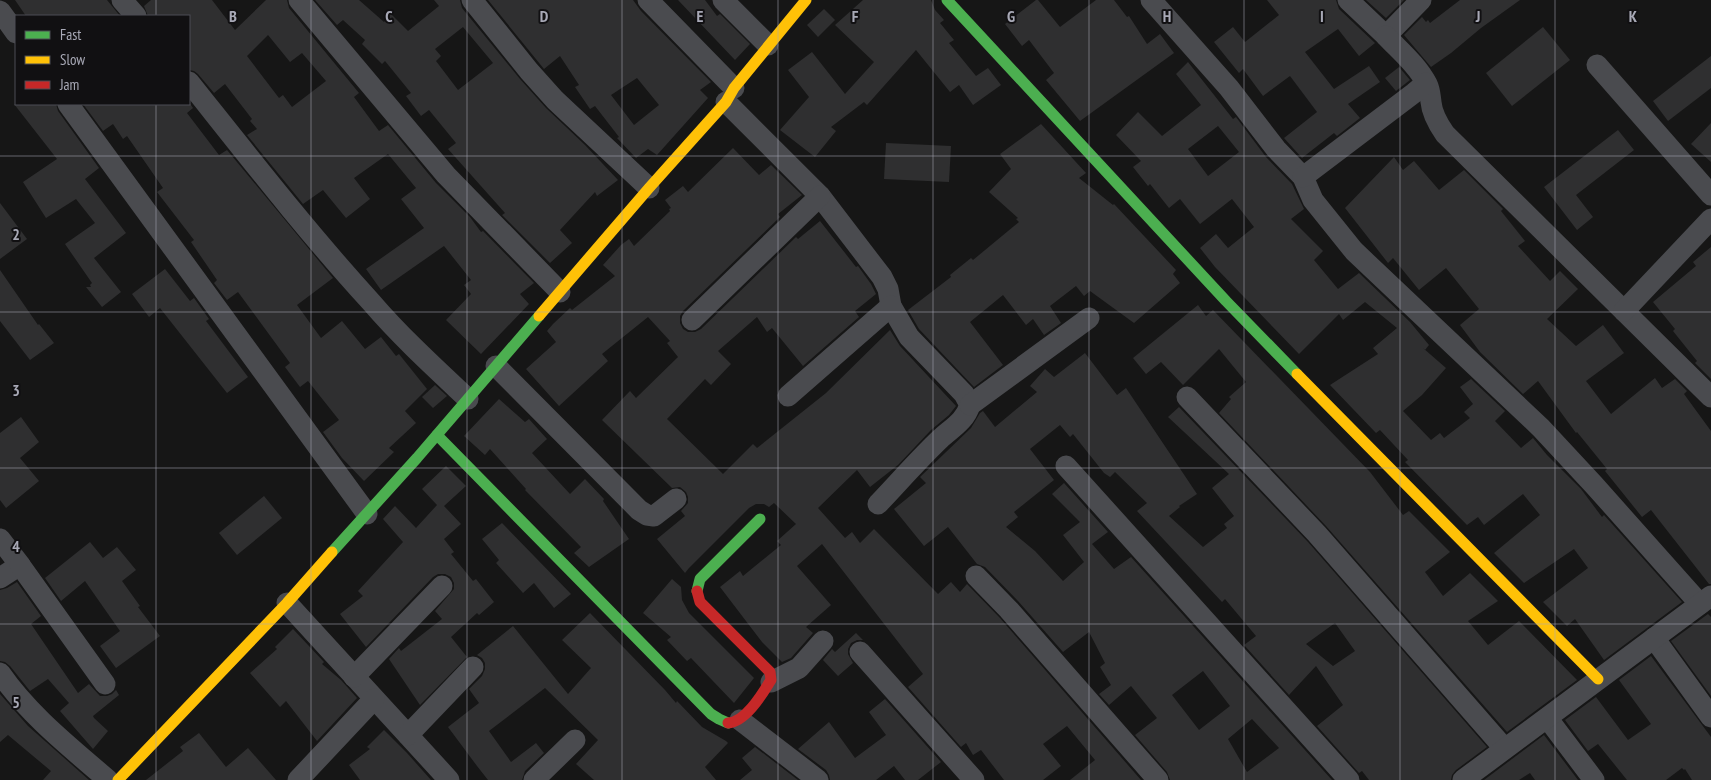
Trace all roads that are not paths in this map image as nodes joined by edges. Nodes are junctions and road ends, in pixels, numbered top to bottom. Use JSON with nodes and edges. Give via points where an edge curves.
{"nodes":[{"id":1,"x":122,"y":0,"type":"edge"},
{"id":2,"x":299,"y":0,"type":"edge"},
{"id":3,"x":472,"y":0,"type":"edge"},
{"id":4,"x":648,"y":0,"type":"edge"},
{"id":5,"x":723,"y":0,"type":"edge"},
{"id":6,"x":806,"y":0,"type":"edge"},
{"id":7,"x":947,"y":0,"type":"edge"},
{"id":8,"x":1152,"y":0,"type":"edge"},
{"id":9,"x":1348,"y":0,"type":"edge"},
{"id":10,"x":1421,"y":0,"type":"edge"},
{"id":11,"x":0,"y":11,"type":"edge"},
{"id":12,"x":135,"y":15,"type":"edge"},
{"id":13,"x":15,"y":32,"type":"edge"},
{"id":14,"x":1386,"y":36,"type":"junction"},
{"id":15,"x":768,"y":45,"type":"junction"},
{"id":16,"x":1597,"y":65,"type":"dead end"},
{"id":17,"x":190,"y":83,"type":"edge"},
{"id":18,"x":1426,"y":83,"type":"junction"},
{"id":19,"x":730,"y":95,"type":"junction"},
{"id":20,"x":69,"y":105,"type":"edge"},
{"id":21,"x":1303,"y":177,"type":"junction"},
{"id":22,"x":649,"y":188,"type":"junction"},
{"id":23,"x":1711,"y":194,"type":"edge"},
{"id":24,"x":820,"y":196,"type":"junction"},
{"id":25,"x":1711,"y":220,"type":"edge"},
{"id":26,"x":560,"y":292,"type":"junction"},
{"id":27,"x":891,"y":306,"type":"junction"},
{"id":28,"x":1624,"y":311,"type":"junction"},
{"id":29,"x":1089,"y":318,"type":"dead end"},
{"id":30,"x":692,"y":320,"type":"dead end"},
{"id":31,"x":496,"y":366,"type":"junction"},
{"id":32,"x":788,"y":396,"type":"dead end"},
{"id":33,"x":1187,"y":397,"type":"dead end"},
{"id":34,"x":1711,"y":397,"type":"edge"},
{"id":35,"x":468,"y":399,"type":"junction"},
{"id":36,"x":970,"y":405,"type":"junction"},
{"id":37,"x":437,"y":435,"type":"junction"},
{"id":38,"x":1066,"y":466,"type":"dead end"},
{"id":39,"x":676,"y":499,"type":"dead end"},
{"id":40,"x":878,"y":504,"type":"dead end"},
{"id":41,"x":367,"y":514,"type":"junction"},
{"id":42,"x":760,"y":519,"type":"dead end"},
{"id":43,"x":0,"y":539,"type":"edge"},
{"id":44,"x":20,"y":565,"type":"junction"},
{"id":45,"x":976,"y":576,"type":"dead end"},
{"id":46,"x":0,"y":578,"type":"edge"},
{"id":47,"x":442,"y":586,"type":"dead end"},
{"id":48,"x":1705,"y":600,"type":"edge"},
{"id":49,"x":287,"y":603,"type":"junction"},
{"id":50,"x":1654,"y":638,"type":"junction"},
{"id":51,"x":823,"y":641,"type":"dead end"},
{"id":52,"x":860,"y":652,"type":"dead end"},
{"id":53,"x":473,"y":666,"type":"dead end"},
{"id":54,"x":0,"y":674,"type":"edge"},
{"id":55,"x":354,"y":677,"type":"junction"},
{"id":56,"x":1598,"y":679,"type":"junction"},
{"id":57,"x":771,"y":682,"type":"junction"},
{"id":58,"x":105,"y":684,"type":"dead end"},
{"id":59,"x":374,"y":699,"type":"junction"},
{"id":60,"x":1711,"y":717,"type":"edge"},
{"id":61,"x":1548,"y":718,"type":"junction"},
{"id":62,"x":740,"y":720,"type":"junction"},
{"id":63,"x":408,"y":735,"type":"junction"},
{"id":64,"x":575,"y":740,"type":"dead end"},
{"id":65,"x":1504,"y":748,"type":"junction"},
{"id":66,"x":108,"y":780,"type":"edge"},
{"id":67,"x":118,"y":780,"type":"edge"},
{"id":68,"x":298,"y":780,"type":"edge"},
{"id":69,"x":449,"y":780,"type":"edge"},
{"id":70,"x":534,"y":780,"type":"edge"},
{"id":71,"x":818,"y":780,"type":"edge"},
{"id":72,"x":974,"y":780,"type":"edge"},
{"id":73,"x":1158,"y":780,"type":"edge"},
{"id":74,"x":1349,"y":780,"type":"edge"},
{"id":75,"x":1463,"y":780,"type":"edge"},
{"id":76,"x":1594,"y":780,"type":"edge"}],
"edges":[{"from":1,"to":12,"type":"street"},
{"from":2,"to":26,"type":"street","via":[[446,175]]},
{"from":3,"to":22,"type":"street","via":[[555,100]]},
{"from":4,"to":19,"type":"street"},
{"from":5,"to":15,"type":"street"},
{"from":6,"to":15,"type":"street"},
{"from":7,"to":56,"type":"street","via":[[1226,301]]},
{"from":8,"to":21,"type":"street"},
{"from":9,"to":14,"type":"street"},
{"from":10,"to":14,"type":"street"},
{"from":11,"to":13,"type":"street"},
{"from":14,"to":18,"type":"street","via":[[1414,64]]},
{"from":15,"to":19,"type":"street"},
{"from":16,"to":23,"type":"street"},
{"from":17,"to":35,"type":"street","via":[[371,302]]},
{"from":18,"to":21,"type":"street"},
{"from":18,"to":28,"type":"street","via":[[1437,123],[1445,134]]},
{"from":19,"to":22,"type":"street"},
{"from":19,"to":24,"type":"street"},
{"from":20,"to":41,"type":"street"},
{"from":21,"to":48,"type":"street","via":[[1313,200],[1354,251],[1541,428]]},
{"from":22,"to":26,"type":"street"},
{"from":24,"to":27,"type":"street","via":[[882,277]]},
{"from":24,"to":30,"type":"street"},
{"from":25,"to":28,"type":"street"},
{"from":26,"to":31,"type":"street"},
{"from":27,"to":32,"type":"street"},
{"from":27,"to":36,"type":"street","via":[[909,337],[964,394]]},
{"from":28,"to":34,"type":"street"},
{"from":29,"to":36,"type":"street"},
{"from":31,"to":35,"type":"street"},
{"from":31,"to":39,"type":"street","via":[[639,510],[654,516]]},
{"from":33,"to":65,"type":"street","via":[[1317,534]]},
{"from":35,"to":37,"type":"street"},
{"from":36,"to":40,"type":"street","via":[[959,424],[940,439]]},
{"from":37,"to":41,"type":"street"},
{"from":37,"to":62,"type":"street","via":[[711,714],[726,723]]},
{"from":38,"to":74,"type":"street"},
{"from":41,"to":49,"type":"street"},
{"from":42,"to":57,"type":"street","via":[[700,579],[696,595],[764,665],[770,672]]},
{"from":43,"to":44,"type":"street"},
{"from":44,"to":46,"type":"street"},
{"from":44,"to":58,"type":"street"},
{"from":45,"to":73,"type":"street"},
{"from":47,"to":55,"type":"street"},
{"from":48,"to":50,"type":"street"},
{"from":49,"to":55,"type":"street"},
{"from":49,"to":67,"type":"street"},
{"from":50,"to":56,"type":"street"},
{"from":50,"to":60,"type":"street"},
{"from":51,"to":57,"type":"street","via":[[799,668]]},
{"from":52,"to":72,"type":"street"},
{"from":53,"to":63,"type":"street"},
{"from":54,"to":66,"type":"street","via":[[13,692]]},
{"from":55,"to":59,"type":"street"},
{"from":56,"to":61,"type":"street"},
{"from":57,"to":62,"type":"street"},
{"from":59,"to":63,"type":"street"},
{"from":59,"to":68,"type":"street"},
{"from":61,"to":65,"type":"street"},
{"from":61,"to":76,"type":"street"},
{"from":62,"to":71,"type":"street"},
{"from":63,"to":69,"type":"street"},
{"from":64,"to":70,"type":"street"},
{"from":65,"to":75,"type":"street"}]}
